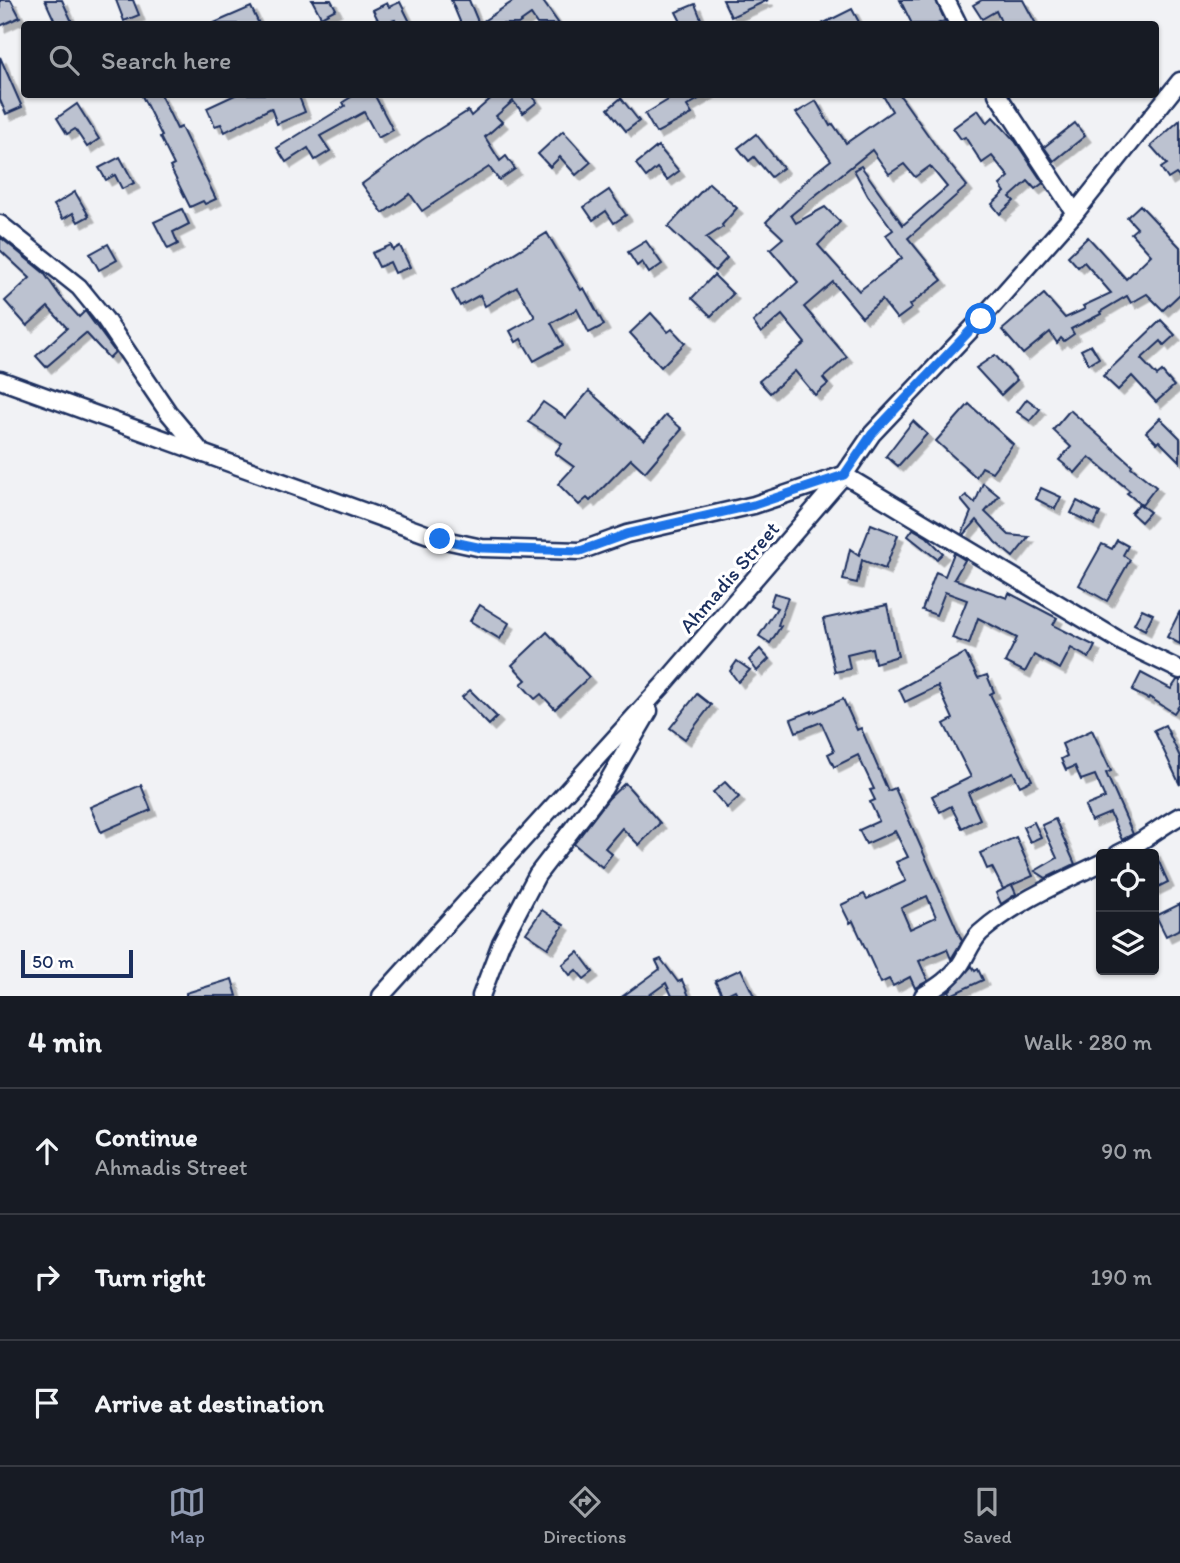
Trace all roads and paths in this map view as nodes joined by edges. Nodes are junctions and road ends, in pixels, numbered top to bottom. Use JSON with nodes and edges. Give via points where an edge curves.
{"nodes":[{"id":1,"x":946,"y":0,"type":"edge"},
{"id":2,"x":956,"y":21,"type":"edge"},
{"id":3,"x":1180,"y":81,"type":"edge"},
{"id":4,"x":1000,"y":98,"type":"edge"},
{"id":5,"x":1075,"y":213,"type":"junction"},
{"id":6,"x":0,"y":224,"type":"edge"},
{"id":7,"x":0,"y":380,"type":"edge"},
{"id":8,"x":205,"y":456,"type":"junction"},
{"id":9,"x":844,"y":475,"type":"junction"},
{"id":10,"x":1180,"y":670,"type":"edge"},
{"id":11,"x":664,"y":684,"type":"junction"},
{"id":12,"x":1180,"y":816,"type":"edge"},
{"id":13,"x":1128,"y":849,"type":"edge"},
{"id":14,"x":1096,"y":865,"type":"edge"},
{"id":15,"x":381,"y":996,"type":"edge"},
{"id":16,"x":481,"y":996,"type":"edge"},
{"id":17,"x":923,"y":996,"type":"edge"}],
"edges":[{"from":1,"to":2,"type":"street"},
{"from":3,"to":5,"type":"street","name":"Ahmadis Street"},
{"from":4,"to":5,"type":"street"},
{"from":5,"to":9,"type":"street","name":"Ahmadis Street","via":[[872,434]]},
{"from":6,"to":8,"type":"street","via":[[79,287]]},
{"from":7,"to":8,"type":"street"},
{"from":8,"to":9,"type":"street","via":[[440,539],[482,548],[580,551],[627,534],[754,505]]},
{"from":9,"to":10,"type":"street","via":[[1122,642]]},
{"from":9,"to":11,"type":"street","name":"Ahmadis Street"},
{"from":11,"to":15,"type":"street","name":"Ahmadis Street"},
{"from":11,"to":16,"type":"street","via":[[604,788],[537,875],[501,943]]},
{"from":12,"to":13,"type":"street"},
{"from":14,"to":17,"type":"street","via":[[999,917],[976,937],[943,984]]}]}
